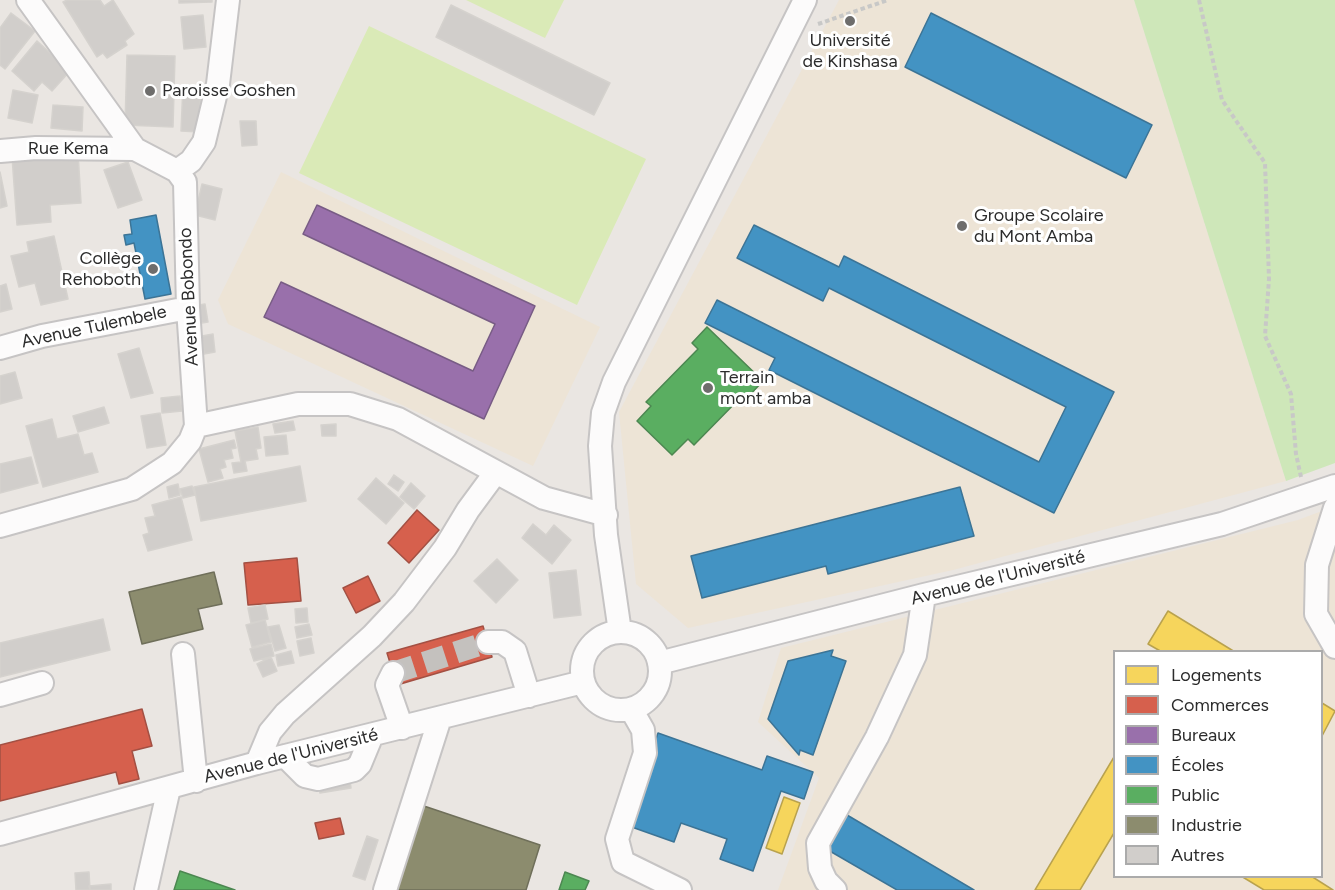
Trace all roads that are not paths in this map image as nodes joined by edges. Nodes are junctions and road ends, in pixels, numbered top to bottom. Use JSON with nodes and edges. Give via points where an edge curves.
{"nodes":[{"id":1,"x":28,"y":0,"type":"edge"},
{"id":2,"x":228,"y":0,"type":"edge"},
{"id":3,"x":805,"y":0,"type":"edge"},
{"id":4,"x":135,"y":149,"type":"junction"},
{"id":5,"x":0,"y":151,"type":"edge"},
{"id":6,"x":177,"y":171,"type":"junction"},
{"id":7,"x":188,"y":308,"type":"junction"},
{"id":8,"x":0,"y":348,"type":"edge"},
{"id":9,"x":196,"y":426,"type":"junction"},
{"id":10,"x":496,"y":472,"type":"junction"},
{"id":11,"x":1335,"y":486,"type":"edge"},
{"id":12,"x":1335,"y":508,"type":"edge"},
{"id":13,"x":606,"y":514,"type":"junction"},
{"id":14,"x":0,"y":526,"type":"edge"},
{"id":15,"x":924,"y":595,"type":"junction"},
{"id":16,"x":620,"y":632,"type":"junction"},
{"id":17,"x":488,"y":642,"type":"tunnel mouth"},
{"id":18,"x":1335,"y":647,"type":"edge"},
{"id":19,"x":183,"y":654,"type":"dead end"},
{"id":20,"x":659,"y":663,"type":"junction"},
{"id":21,"x":393,"y":673,"type":"dead end"},
{"id":22,"x":583,"y":682,"type":"junction"},
{"id":23,"x":42,"y":683,"type":"dead end"},
{"id":24,"x":0,"y":694,"type":"edge"},
{"id":25,"x":529,"y":696,"type":"junction"},
{"id":26,"x":631,"y":709,"type":"junction"},
{"id":27,"x":440,"y":718,"type":"junction"},
{"id":28,"x":402,"y":728,"type":"junction"},
{"id":29,"x":372,"y":735,"type":"junction"},
{"id":30,"x":285,"y":756,"type":"junction"},
{"id":31,"x":256,"y":763,"type":"junction"},
{"id":32,"x":196,"y":781,"type":"junction"},
{"id":33,"x":169,"y":788,"type":"junction"},
{"id":34,"x":0,"y":834,"type":"edge"},
{"id":35,"x":146,"y":890,"type":"edge"},
{"id":36,"x":384,"y":890,"type":"edge"},
{"id":37,"x":680,"y":890,"type":"edge"},
{"id":38,"x":835,"y":890,"type":"edge"}],
"edges":[{"from":1,"to":4,"type":"street"},
{"from":2,"to":6,"type":"street","via":[[218,84],[204,142],[191,161]]},
{"from":3,"to":13,"type":"street","via":[[614,382],[603,413],[600,446]]},
{"from":4,"to":5,"type":"street","name":"Rue Kema"},
{"from":4,"to":6,"type":"street"},
{"from":6,"to":7,"type":"street","name":"Avenue Bobondo","via":[[185,182]]},
{"from":7,"to":8,"type":"street","name":"Avenue Tulembele"},
{"from":7,"to":9,"type":"street","name":"Avenue Bobondo"},
{"from":9,"to":10,"type":"street","via":[[298,404],[350,404],[398,419]]},
{"from":9,"to":14,"type":"street","via":[[190,441],[172,463],[132,489]]},
{"from":10,"to":13,"type":"street","via":[[543,498]]},
{"from":10,"to":31,"type":"street","via":[[404,602],[285,714],[270,732]]},
{"from":11,"to":15,"type":"street","name":"Avenue de l'Université","via":[[1222,524]]},
{"from":12,"to":18,"type":"street","via":[[1317,565],[1316,614]]},
{"from":13,"to":16,"type":"street"},
{"from":15,"to":20,"type":"street","name":"Avenue de l'Université"},
{"from":15,"to":38,"type":"street","via":[[915,655],[877,737],[818,843],[820,868]]},
{"from":16,"to":20,"type":"street","via":[[638,636],[652,647]]},
{"from":16,"to":22,"type":"street","via":[[602,636],[589,648],[582,664]]},
{"from":17,"to":25,"type":"street","via":[[502,642],[515,651]]},
{"from":19,"to":32,"type":"street"},
{"from":20,"to":26,"type":"street","via":[[660,680],[652,696]]},
{"from":21,"to":28,"type":"street","via":[[387,685]]},
{"from":22,"to":25,"type":"street","name":"Avenue de l'Université"},
{"from":22,"to":26,"type":"street","via":[[591,698],[606,708]]},
{"from":23,"to":24,"type":"street"},
{"from":25,"to":27,"type":"street","name":"Avenue de l'Université"},
{"from":26,"to":37,"type":"street","via":[[643,730],[645,753],[616,839],[622,862]]},
{"from":27,"to":28,"type":"street","name":"Avenue de l'Université"},
{"from":27,"to":36,"type":"street"},
{"from":28,"to":29,"type":"street","name":"Avenue de l'Université"},
{"from":29,"to":30,"type":"street","name":"Avenue de l'Université"},
{"from":29,"to":30,"type":"street","via":[[354,770],[318,779],[305,776]]},
{"from":30,"to":31,"type":"street","name":"Avenue de l'Université"},
{"from":31,"to":32,"type":"street","name":"Avenue de l'Université"},
{"from":32,"to":33,"type":"street","name":"Avenue de l'Université"},
{"from":33,"to":34,"type":"street","name":"Avenue de l'Université"},
{"from":33,"to":35,"type":"street"}]}
